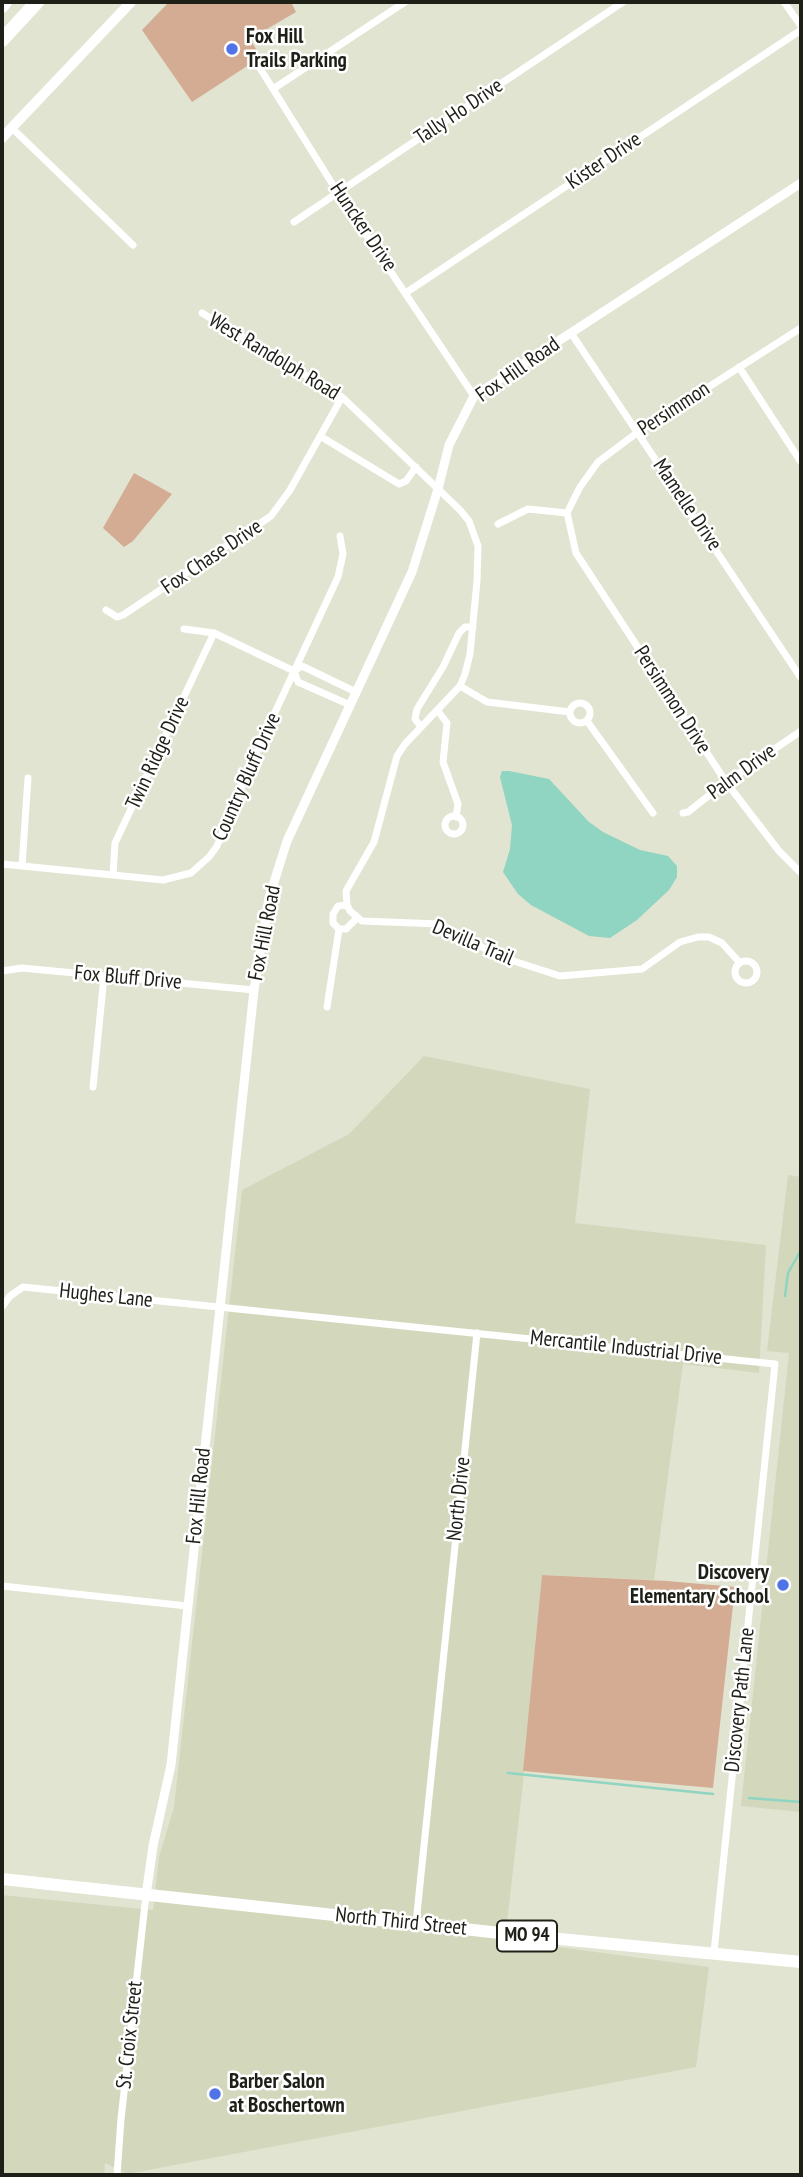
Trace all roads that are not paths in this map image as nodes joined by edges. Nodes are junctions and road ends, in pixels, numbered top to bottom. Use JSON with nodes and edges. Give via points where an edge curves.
{"nodes":[{"id":1,"x":5,"y":2,"type":"edge"},
{"id":2,"x":37,"y":2,"type":"edge"},
{"id":3,"x":131,"y":2,"type":"edge"},
{"id":4,"x":405,"y":2,"type":"edge"},
{"id":5,"x":623,"y":2,"type":"edge"},
{"id":6,"x":784,"y":2,"type":"edge"},
{"id":7,"x":2,"y":6,"type":"edge"},
{"id":8,"x":801,"y":28,"type":"edge"},
{"id":9,"x":2,"y":40,"type":"edge"},
{"id":10,"x":253,"y":57,"type":"dead end"},
{"id":11,"x":273,"y":89,"type":"junction"},
{"id":12,"x":12,"y":128,"type":"junction"},
{"id":13,"x":2,"y":138,"type":"edge"},
{"id":14,"x":801,"y":183,"type":"edge"},
{"id":15,"x":338,"y":193,"type":"junction"},
{"id":16,"x":294,"y":222,"type":"dead end"},
{"id":17,"x":134,"y":245,"type":"dead end"},
{"id":18,"x":407,"y":292,"type":"junction"},
{"id":19,"x":202,"y":313,"type":"dead end"},
{"id":20,"x":801,"y":328,"type":"edge"},
{"id":21,"x":571,"y":333,"type":"junction"},
{"id":22,"x":739,"y":367,"type":"junction"},
{"id":23,"x":474,"y":396,"type":"junction"},
{"id":24,"x":342,"y":397,"type":"junction"},
{"id":25,"x":638,"y":432,"type":"junction"},
{"id":26,"x":320,"y":436,"type":"junction"},
{"id":27,"x":801,"y":463,"type":"edge"},
{"id":28,"x":416,"y":467,"type":"junction"},
{"id":29,"x":438,"y":489,"type":"junction"},
{"id":30,"x":568,"y":513,"type":"junction"},
{"id":31,"x":498,"y":524,"type":"dead end"},
{"id":32,"x":340,"y":536,"type":"dead end"},
{"id":33,"x":106,"y":610,"type":"dead end"},
{"id":34,"x":473,"y":627,"type":"junction"},
{"id":35,"x":184,"y":629,"type":"dead end"},
{"id":36,"x":214,"y":633,"type":"junction"},
{"id":37,"x":294,"y":671,"type":"junction"},
{"id":38,"x":801,"y":678,"type":"edge"},
{"id":39,"x":460,"y":686,"type":"junction"},
{"id":40,"x":356,"y":692,"type":"junction"},
{"id":41,"x":349,"y":705,"type":"junction"},
{"id":42,"x":438,"y":711,"type":"junction"},
{"id":43,"x":570,"y":712,"type":"junction"},
{"id":44,"x":587,"y":721,"type":"junction"},
{"id":45,"x":421,"y":727,"type":"junction"},
{"id":46,"x":801,"y":730,"type":"edge"},
{"id":47,"x":29,"y":778,"type":"dead end"},
{"id":48,"x":726,"y":782,"type":"junction"},
{"id":49,"x":653,"y":813,"type":"dead end"},
{"id":50,"x":683,"y":813,"type":"dead end"},
{"id":51,"x":456,"y":817,"type":"dead end"},
{"id":52,"x":2,"y":864,"type":"edge"},
{"id":53,"x":22,"y":866,"type":"junction"},
{"id":54,"x":801,"y":873,"type":"edge"},
{"id":55,"x":113,"y":875,"type":"junction"},
{"id":56,"x":347,"y":905,"type":"junction"},
{"id":57,"x":357,"y":918,"type":"junction"},
{"id":58,"x":339,"y":929,"type":"junction"},
{"id":59,"x":740,"y":963,"type":"dead end"},
{"id":60,"x":2,"y":971,"type":"edge"},
{"id":61,"x":104,"y":976,"type":"junction"},
{"id":62,"x":254,"y":990,"type":"junction"},
{"id":63,"x":327,"y":1007,"type":"dead end"},
{"id":64,"x":93,"y":1087,"type":"dead end"},
{"id":65,"x":2,"y":1307,"type":"edge"},
{"id":66,"x":219,"y":1307,"type":"junction"},
{"id":67,"x":477,"y":1333,"type":"junction"},
{"id":68,"x":775,"y":1364,"type":"joint"},
{"id":69,"x":2,"y":1586,"type":"edge"},
{"id":70,"x":187,"y":1606,"type":"junction"},
{"id":71,"x":2,"y":1880,"type":"edge"},
{"id":72,"x":146,"y":1895,"type":"junction"},
{"id":73,"x":416,"y":1923,"type":"junction"},
{"id":74,"x":713,"y":1952,"type":"junction"},
{"id":75,"x":801,"y":1962,"type":"edge"},
{"id":76,"x":117,"y":2175,"type":"edge"}],
"edges":[{"from":1,"to":7,"type":"highway"},
{"from":2,"to":9,"type":"highway"},
{"from":3,"to":12,"type":"main road"},
{"from":4,"to":11,"type":"street"},
{"from":5,"to":15,"type":"street","name":"Tally Ho Drive"},
{"from":6,"to":8,"type":"street"},
{"from":8,"to":18,"type":"street","name":"Kister Drive"},
{"from":10,"to":11,"type":"street","name":"Huncker Drive"},
{"from":11,"to":15,"type":"street","name":"Huncker Drive"},
{"from":12,"to":13,"type":"main road"},
{"from":12,"to":17,"type":"street"},
{"from":14,"to":21,"type":"street","name":"Fox Hill Road"},
{"from":15,"to":16,"type":"street","name":"Tally Ho Drive"},
{"from":15,"to":18,"type":"street","name":"Huncker Drive"},
{"from":18,"to":23,"type":"street","name":"Huncker Drive"},
{"from":19,"to":24,"type":"street","name":"West Randolph Road"},
{"from":20,"to":22,"type":"street","name":"Persimmon"},
{"from":21,"to":23,"type":"street","name":"Fox Hill Road"},
{"from":21,"to":25,"type":"street","name":"Mamelle Drive"},
{"from":22,"to":25,"type":"street","name":"Persimmon"},
{"from":22,"to":27,"type":"street"},
{"from":23,"to":29,"type":"street","name":"Fox Hill Road","via":[[449,445]]},
{"from":24,"to":26,"type":"street","name":"Fox Chase Drive"},
{"from":24,"to":28,"type":"street","name":"West Randolph Road"},
{"from":25,"to":30,"type":"street","name":"Persimmon","via":[[598,462]]},
{"from":25,"to":38,"type":"street","name":"Mamelle Drive"},
{"from":26,"to":28,"type":"street","via":[[399,484],[407,481]]},
{"from":26,"to":33,"type":"street","name":"Fox Chase Drive","via":[[290,490],[262,524],[123,615],[113,616]]},
{"from":28,"to":29,"type":"street","name":"West Randolph Road"},
{"from":29,"to":34,"type":"street","via":[[469,521],[478,546]]},
{"from":29,"to":40,"type":"street","name":"Fox Hill Road","via":[[412,572]]},
{"from":30,"to":31,"type":"street","via":[[528,509]]},
{"from":30,"to":48,"type":"street","name":"Persimmon Drive","via":[[576,553]]},
{"from":32,"to":37,"type":"street","name":"Country Bluff Drive","via":[[343,554],[338,577]]},
{"from":34,"to":39,"type":"street"},
{"from":34,"to":45,"type":"street","via":[[464,627],[459,633],[417,709],[415,719]]},
{"from":35,"to":36,"type":"street"},
{"from":36,"to":37,"type":"street"},
{"from":36,"to":55,"type":"street","name":"Twin Ridge Drive","via":[[116,843]]},
{"from":37,"to":40,"type":"street","via":[[302,666]]},
{"from":37,"to":41,"type":"street","via":[[298,682]]},
{"from":37,"to":55,"type":"street","name":"Country Bluff Drive","via":[[209,857],[181,877],[163,880]]},
{"from":39,"to":42,"type":"street"},
{"from":39,"to":43,"type":"street","via":[[487,702]]},
{"from":40,"to":41,"type":"street","name":"Fox Hill Road"},
{"from":41,"to":62,"type":"street","name":"Fox Hill Road","via":[[287,841],[269,898]]},
{"from":42,"to":45,"type":"street"},
{"from":42,"to":51,"type":"street","via":[[447,723],[443,762],[458,804]]},
{"from":43,"to":44,"type":"street","via":[[574,722]]},
{"from":43,"to":44,"type":"street","via":[[576,704],[586,704],[591,712]]},
{"from":44,"to":49,"type":"street"},
{"from":45,"to":56,"type":"street","via":[[397,756],[374,842],[346,891]]},
{"from":46,"to":48,"type":"street","name":"Palm Drive"},
{"from":47,"to":53,"type":"street"},
{"from":48,"to":50,"type":"street","name":"Palm Drive"},
{"from":48,"to":54,"type":"street","name":"Persimmon Drive"},
{"from":52,"to":53,"type":"street","name":"Country Bluff Drive"},
{"from":53,"to":55,"type":"street","name":"Country Bluff Drive"},
{"from":56,"to":57,"type":"street"},
{"from":56,"to":58,"type":"street","via":[[338,906],[333,914]]},
{"from":57,"to":58,"type":"street","via":[[346,929]]},
{"from":57,"to":59,"type":"street","name":"Devilla Trail","via":[[440,924],[498,956],[561,976],[642,969],[680,942],[698,937],[722,943]]},
{"from":58,"to":63,"type":"street"},
{"from":60,"to":61,"type":"street","name":"Fox Bluff Drive","via":[[22,968]]},
{"from":61,"to":62,"type":"street","name":"Fox Bluff Drive"},
{"from":61,"to":64,"type":"street"},
{"from":62,"to":66,"type":"street","name":"Fox Hill Road"},
{"from":65,"to":66,"type":"street","name":"Hughes Lane","via":[[23,1287]]},
{"from":66,"to":67,"type":"street"},
{"from":66,"to":70,"type":"street","name":"Fox Hill Road"},
{"from":67,"to":68,"type":"street","name":"Mercantile Industrial Drive"},
{"from":67,"to":73,"type":"street","name":"North Drive"},
{"from":68,"to":74,"type":"street","name":"Discovery Path Lane"},
{"from":69,"to":70,"type":"street"},
{"from":70,"to":72,"type":"street","name":"Fox Hill Road","via":[[171,1765]]},
{"from":71,"to":72,"type":"main road","name":"North Third Street","number":"MO 94"},
{"from":72,"to":73,"type":"main road","name":"North Third Street","number":"MO 94"},
{"from":72,"to":76,"type":"street","name":"St. Croix Street"},
{"from":73,"to":74,"type":"main road","name":"North Third Street","number":"MO 94"},
{"from":74,"to":75,"type":"main road","name":"North Third Street","number":"MO 94"}]}
